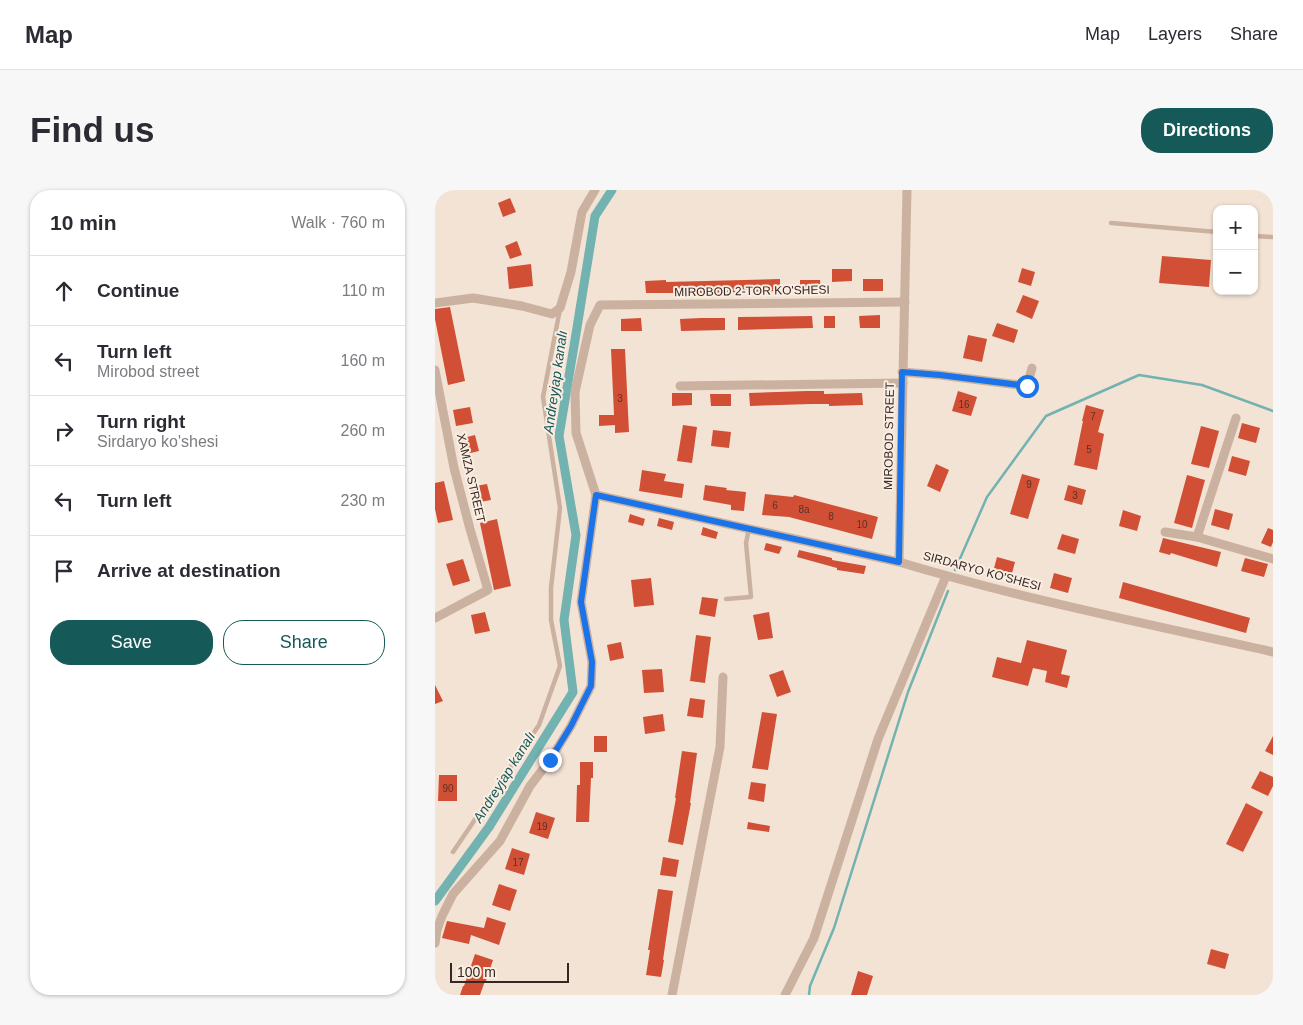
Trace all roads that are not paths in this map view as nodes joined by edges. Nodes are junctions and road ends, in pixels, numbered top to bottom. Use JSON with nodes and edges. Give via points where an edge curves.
{"nodes":[{"id":1,"x":595,"y":190,"type":"edge"},
{"id":2,"x":907,"y":190,"type":"edge"},
{"id":3,"x":1111,"y":223,"type":"dead end"},
{"id":4,"x":1213,"y":232,"type":"edge"},
{"id":5,"x":1258,"y":236,"type":"edge"},
{"id":6,"x":1273,"y":237,"type":"edge"},
{"id":7,"x":905,"y":302,"type":"junction"},
{"id":8,"x":435,"y":303,"type":"edge"},
{"id":9,"x":560,"y":308,"type":"junction"},
{"id":10,"x":1032,"y":368,"type":"dead end"},
{"id":11,"x":435,"y":370,"type":"edge"},
{"id":12,"x":902,"y":372,"type":"junction"},
{"id":13,"x":903,"y":383,"type":"junction"},
{"id":14,"x":680,"y":386,"type":"dead end"},
{"id":15,"x":1236,"y":418,"type":"dead end"},
{"id":16,"x":596,"y":495,"type":"junction"},
{"id":17,"x":749,"y":529,"type":"junction"},
{"id":18,"x":1165,"y":532,"type":"dead end"},
{"id":19,"x":1197,"y":537,"type":"junction"},
{"id":20,"x":1273,"y":559,"type":"edge"},
{"id":21,"x":899,"y":562,"type":"junction"},
{"id":22,"x":946,"y":576,"type":"junction"},
{"id":23,"x":726,"y":599,"type":"dead end"},
{"id":24,"x":435,"y":618,"type":"edge"},
{"id":25,"x":1273,"y":652,"type":"edge"},
{"id":26,"x":723,"y":678,"type":"dead end"},
{"id":27,"x":453,"y":852,"type":"dead end"},
{"id":28,"x":435,"y":943,"type":"edge"},
{"id":29,"x":672,"y":995,"type":"edge"},
{"id":30,"x":785,"y":995,"type":"edge"}],
"edges":[{"from":1,"to":9,"type":"street","via":[[582,212],[571,272]]},
{"from":2,"to":7,"type":"street","name":"MIROBOD STREET"},
{"from":3,"to":4,"type":"lane"},
{"from":5,"to":6,"type":"lane"},
{"from":7,"to":12,"type":"street","name":"MIROBOD STREET"},
{"from":7,"to":16,"type":"street","name":"MIROBOD 2-TOR KO'SHESI","via":[[600,305],[590,326],[575,392],[576,433]]},
{"from":8,"to":9,"type":"street","via":[[473,298],[552,314]]},
{"from":9,"to":27,"type":"lane","via":[[543,397],[560,508],[551,588],[551,620],[561,666],[539,725]]},
{"from":10,"to":12,"type":"street","via":[[1027,386]]},
{"from":11,"to":24,"type":"street","name":"XAMZA STREET","via":[[454,468],[488,590]]},
{"from":12,"to":13,"type":"street","name":"MIROBOD STREET"},
{"from":13,"to":14,"type":"street"},
{"from":13,"to":21,"type":"street","name":"MIROBOD STREET"},
{"from":15,"to":19,"type":"street"},
{"from":16,"to":17,"type":"street","name":"SIRDARYO KO'SHESI"},
{"from":16,"to":28,"type":"street","via":[[581,602],[592,662],[591,686],[571,726],[530,786],[500,841],[453,894],[439,923]]},
{"from":17,"to":21,"type":"street","name":"SIRDARYO KO'SHESI"},
{"from":17,"to":23,"type":"lane","via":[[746,543],[751,596]]},
{"from":18,"to":19,"type":"street"},
{"from":19,"to":20,"type":"street"},
{"from":21,"to":22,"type":"street","name":"SIRDARYO KO'SHESI"},
{"from":22,"to":25,"type":"street","name":"SIRDARYO KO'SHESI","via":[[1055,604]]},
{"from":22,"to":30,"type":"street","via":[[878,738],[814,938]]},
{"from":26,"to":29,"type":"street","via":[[720,747]]}]}
